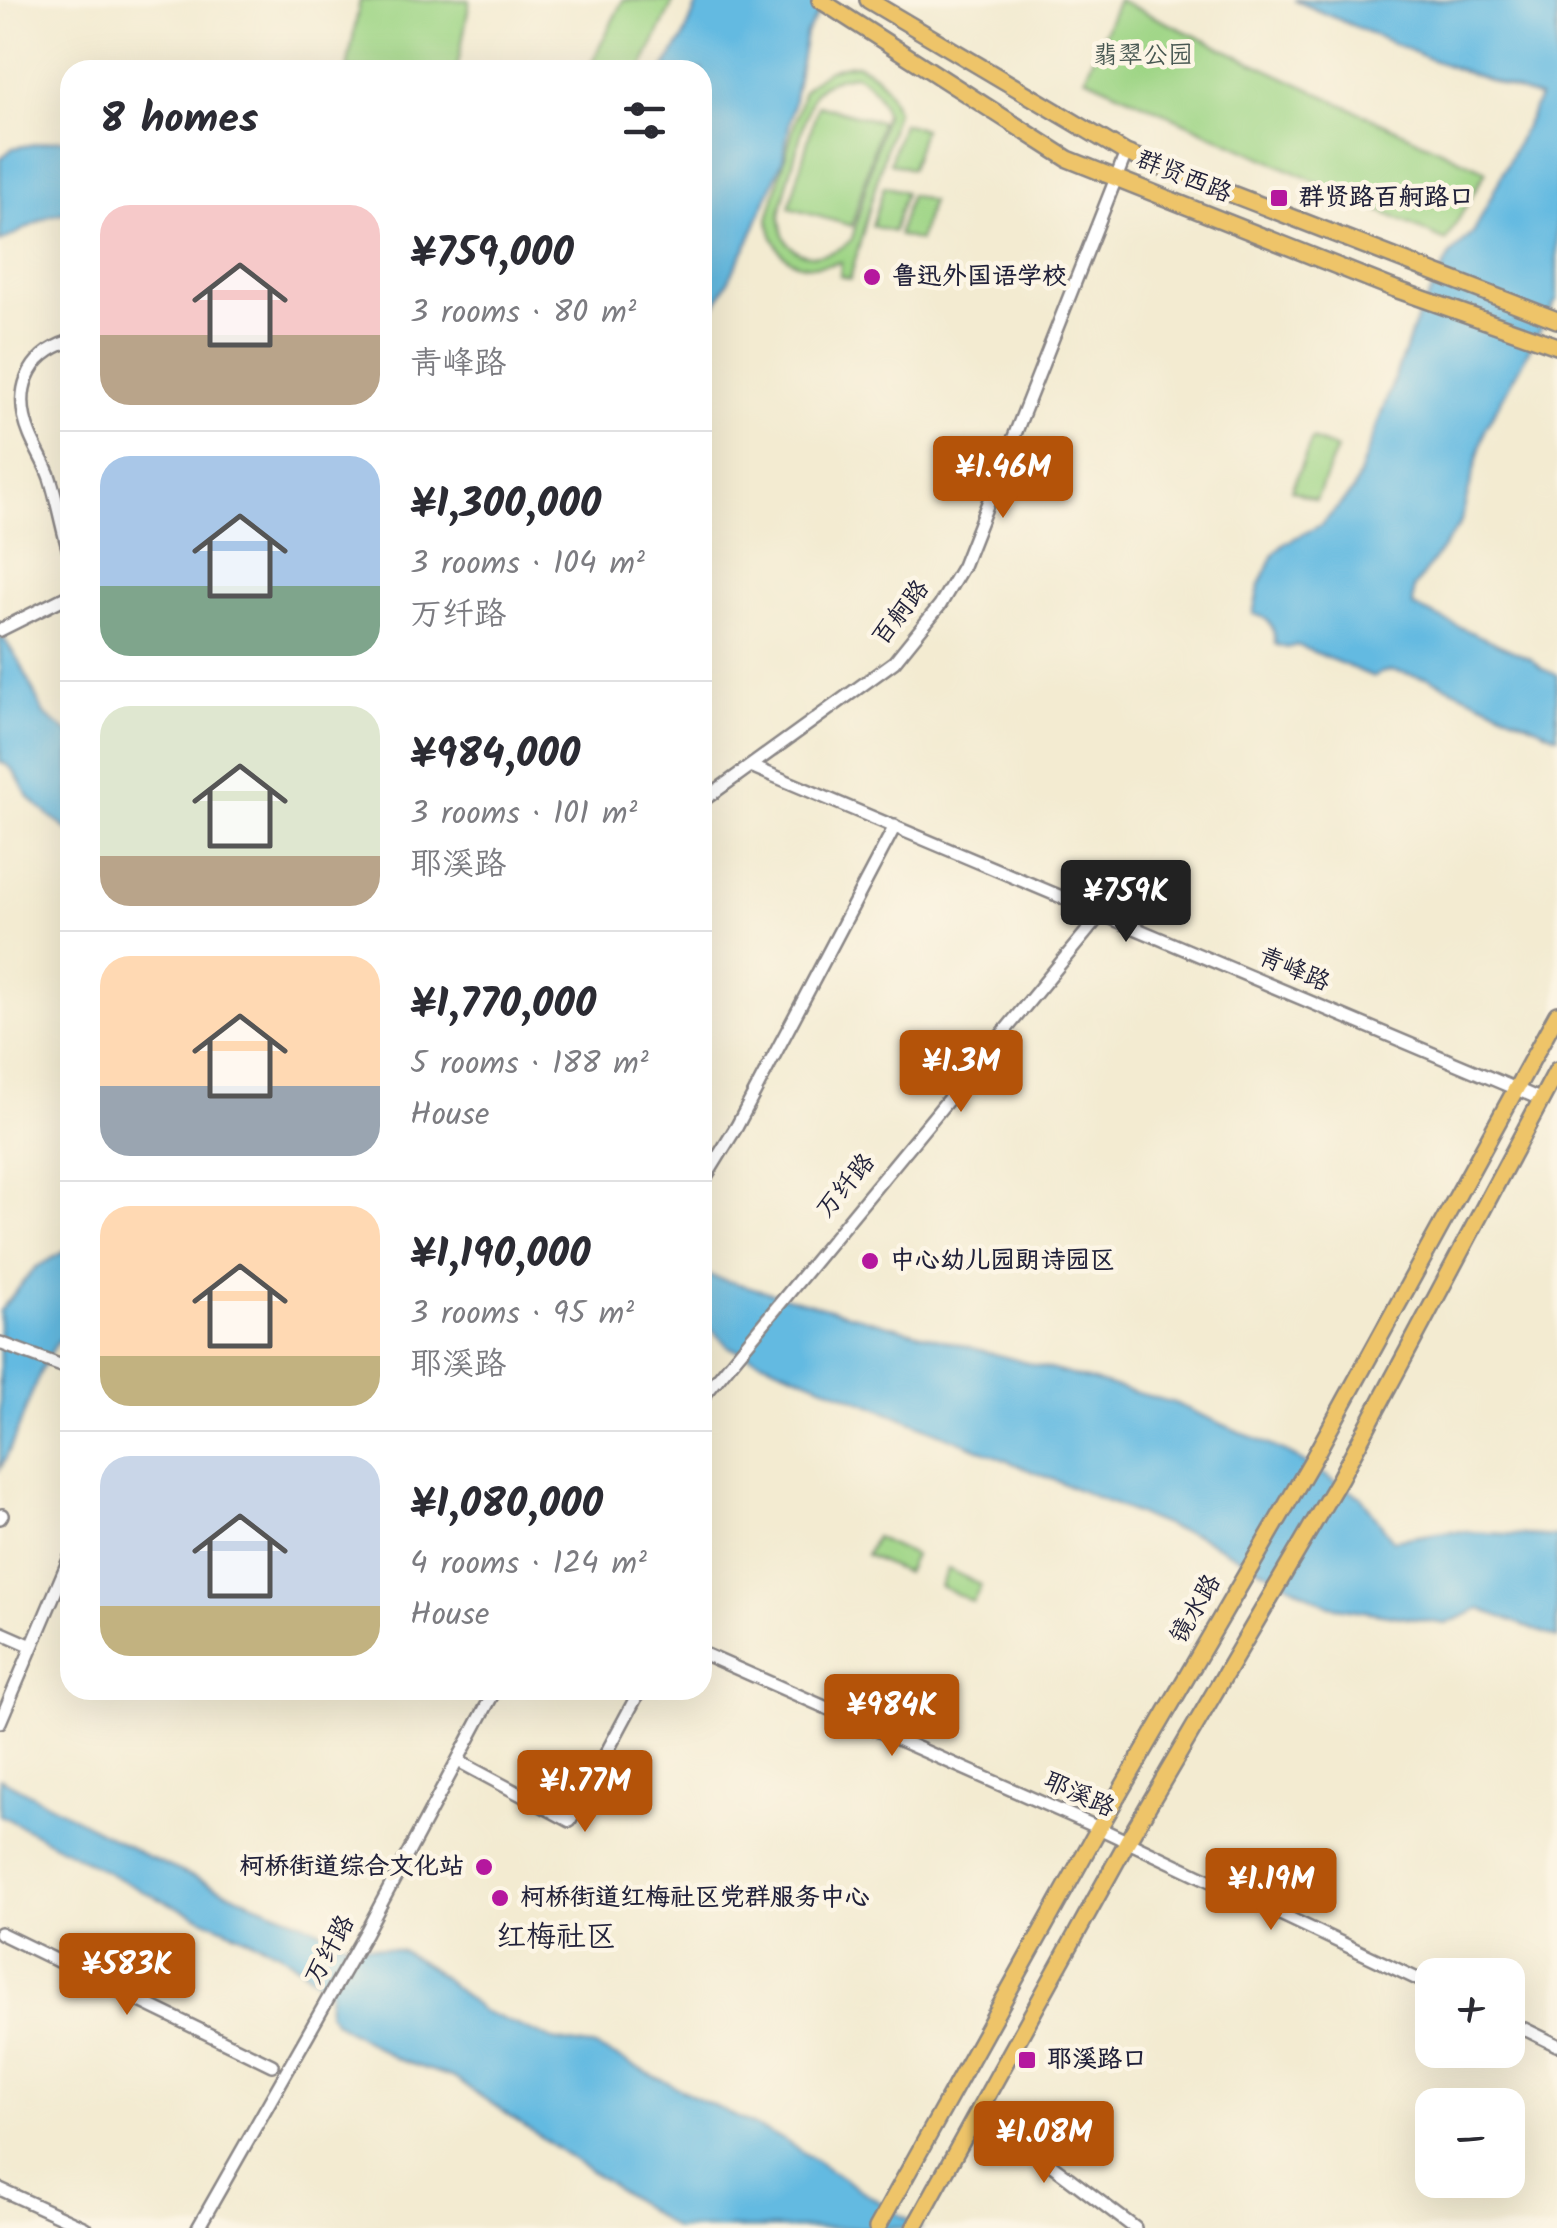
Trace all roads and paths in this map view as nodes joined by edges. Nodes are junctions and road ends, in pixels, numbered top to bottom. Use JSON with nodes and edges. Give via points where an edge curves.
{"nodes":[{"id":1,"x":868,"y":0,"type":"edge"},
{"id":2,"x":825,"y":3,"type":"edge"},
{"id":3,"x":1126,"y":153,"type":"junction"},
{"id":4,"x":1116,"y":177,"type":"junction"},
{"id":5,"x":1557,"y":320,"type":"edge"},
{"id":6,"x":60,"y":345,"type":"edge"},
{"id":7,"x":1557,"y":346,"type":"edge"},
{"id":8,"x":60,"y":517,"type":"edge"},
{"id":9,"x":60,"y":599,"type":"edge"},
{"id":10,"x":0,"y":630,"type":"edge"},
{"id":11,"x":753,"y":767,"type":"junction"},
{"id":12,"x":712,"y":794,"type":"edge"},
{"id":13,"x":895,"y":826,"type":"junction"},
{"id":14,"x":1102,"y":913,"type":"junction"},
{"id":15,"x":1557,"y":1014,"type":"edge"},
{"id":16,"x":1557,"y":1070,"type":"edge"},
{"id":17,"x":1514,"y":1088,"type":"junction"},
{"id":18,"x":1540,"y":1100,"type":"junction"},
{"id":19,"x":712,"y":1166,"type":"edge"},
{"id":20,"x":0,"y":1343,"type":"edge"},
{"id":21,"x":60,"y":1365,"type":"edge"},
{"id":22,"x":712,"y":1386,"type":"edge"},
{"id":23,"x":60,"y":1580,"type":"edge"},
{"id":24,"x":0,"y":1632,"type":"edge"},
{"id":25,"x":32,"y":1646,"type":"junction"},
{"id":26,"x":712,"y":1657,"type":"edge"},
{"id":27,"x":490,"y":1700,"type":"edge"},
{"id":28,"x":635,"y":1700,"type":"edge"},
{"id":29,"x":0,"y":1722,"type":"edge"},
{"id":30,"x":458,"y":1760,"type":"junction"},
{"id":31,"x":1099,"y":1828,"type":"junction"},
{"id":32,"x":1126,"y":1842,"type":"junction"},
{"id":33,"x":0,"y":1934,"type":"edge"},
{"id":34,"x":1415,"y":1978,"type":"edge"},
{"id":35,"x":1525,"y":2030,"type":"edge"},
{"id":36,"x":1557,"y":2045,"type":"edge"},
{"id":37,"x":272,"y":2065,"type":"dead end"},
{"id":38,"x":979,"y":2110,"type":"junction"},
{"id":39,"x":0,"y":2190,"type":"edge"},
{"id":40,"x":917,"y":2222,"type":"edge"},
{"id":41,"x":84,"y":2228,"type":"edge"},
{"id":42,"x":198,"y":2228,"type":"edge"},
{"id":43,"x":877,"y":2228,"type":"edge"},
{"id":44,"x":1134,"y":2228,"type":"edge"}],
"edges":[{"from":1,"to":3,"type":"main road","name":"群贤西路"},
{"from":2,"to":4,"type":"main road","name":"群贤西路","via":[[1068,158]]},
{"from":3,"to":4,"type":"street","name":"百舸路"},
{"from":3,"to":5,"type":"main road","name":"群贤西路"},
{"from":4,"to":7,"type":"main road","name":"群贤西路"},
{"from":4,"to":11,"type":"street","name":"百舸路","via":[[962,566],[940,605],[894,662]]},
{"from":6,"to":8,"type":"street","via":[[34,362],[24,405]]},
{"from":9,"to":10,"type":"street"},
{"from":11,"to":12,"type":"street","name":"百舸路"},
{"from":11,"to":13,"type":"street","name":"青峰路"},
{"from":13,"to":14,"type":"street","name":"青峰路"},
{"from":13,"to":19,"type":"street"},
{"from":14,"to":17,"type":"street","name":"青峰路"},
{"from":14,"to":22,"type":"street","name":"万纤路"},
{"from":15,"to":17,"type":"main road","name":"镜水路"},
{"from":16,"to":18,"type":"main road"},
{"from":17,"to":18,"type":"street","name":"青峰路"},
{"from":17,"to":31,"type":"main road","name":"镜水路","via":[[1312,1461]]},
{"from":18,"to":32,"type":"main road","via":[[1340,1478]]},
{"from":20,"to":21,"type":"street"},
{"from":23,"to":25,"type":"street"},
{"from":24,"to":25,"type":"street"},
{"from":25,"to":29,"type":"street"},
{"from":26,"to":31,"type":"street","name":"耶溪路"},
{"from":27,"to":30,"type":"street","name":"万纤路"},
{"from":28,"to":30,"type":"street","via":[[570,1821]]},
{"from":30,"to":42,"type":"street","name":"万纤路"},
{"from":31,"to":32,"type":"street","name":"耶溪路"},
{"from":31,"to":43,"type":"main road","name":"镜水路"},
{"from":32,"to":34,"type":"street","name":"耶溪路"},
{"from":32,"to":38,"type":"main road"},
{"from":33,"to":37,"type":"street"},
{"from":35,"to":36,"type":"street"},
{"from":38,"to":40,"type":"main road"},
{"from":38,"to":44,"type":"street"},
{"from":39,"to":41,"type":"street"}]}
